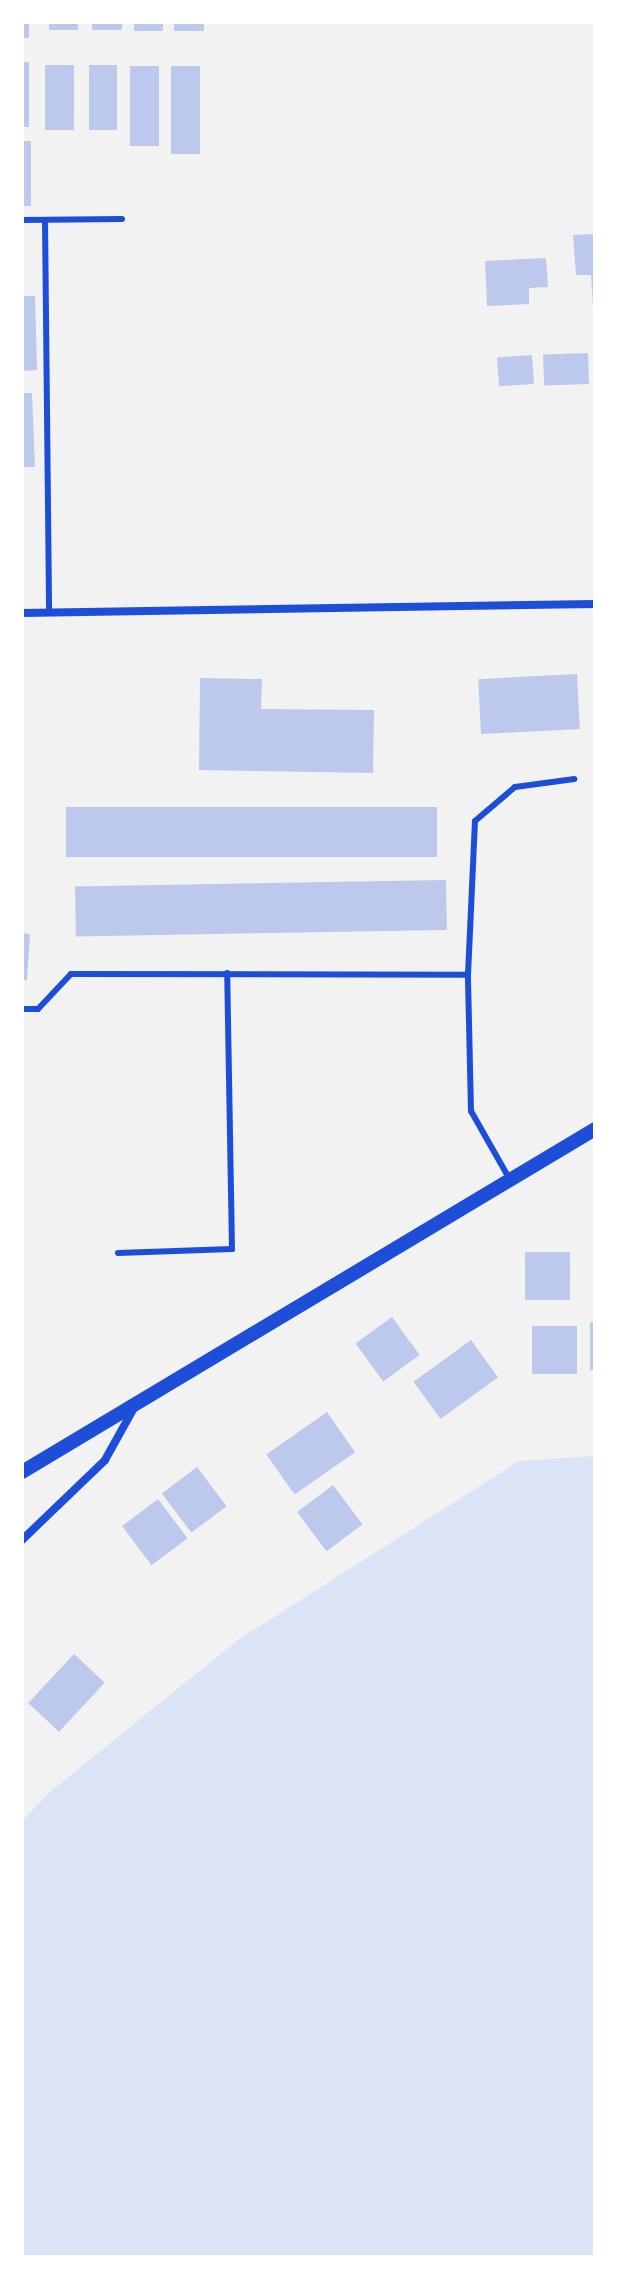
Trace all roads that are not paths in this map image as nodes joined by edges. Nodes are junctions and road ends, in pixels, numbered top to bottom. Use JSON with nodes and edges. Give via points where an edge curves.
{"nodes":[{"id":1,"x":122,"y":219,"type":"dead end"},
{"id":2,"x":22,"y":220,"type":"edge"},
{"id":3,"x":45,"y":220,"type":"junction"},
{"id":4,"x":595,"y":604,"type":"edge"},
{"id":5,"x":49,"y":612,"type":"junction"},
{"id":6,"x":22,"y":613,"type":"edge"},
{"id":7,"x":574,"y":779,"type":"dead end"},
{"id":8,"x":227,"y":973,"type":"junction"},
{"id":9,"x":468,"y":975,"type":"junction"},
{"id":10,"x":22,"y":1009,"type":"edge"},
{"id":11,"x":595,"y":1129,"type":"edge"},
{"id":12,"x":511,"y":1181,"type":"junction"},
{"id":13,"x":118,"y":1253,"type":"dead end"},
{"id":14,"x":137,"y":1404,"type":"junction"},
{"id":15,"x":22,"y":1472,"type":"edge"},
{"id":16,"x":22,"y":1540,"type":"edge"}],
"edges":[{"from":1,"to":3,"type":"lane"},
{"from":2,"to":3,"type":"lane"},
{"from":3,"to":5,"type":"lane"},
{"from":4,"to":5,"type":"street"},
{"from":5,"to":6,"type":"street"},
{"from":7,"to":9,"type":"lane","via":[[515,787],[475,821]]},
{"from":8,"to":9,"type":"lane"},
{"from":8,"to":10,"type":"lane","via":[[71,974],[38,1009]]},
{"from":8,"to":13,"type":"lane","via":[[232,1249]]},
{"from":9,"to":12,"type":"lane","via":[[471,1111]]},
{"from":11,"to":12,"type":"street"},
{"from":12,"to":14,"type":"street"},
{"from":14,"to":15,"type":"street"},
{"from":14,"to":16,"type":"street","via":[[105,1460]]}]}
